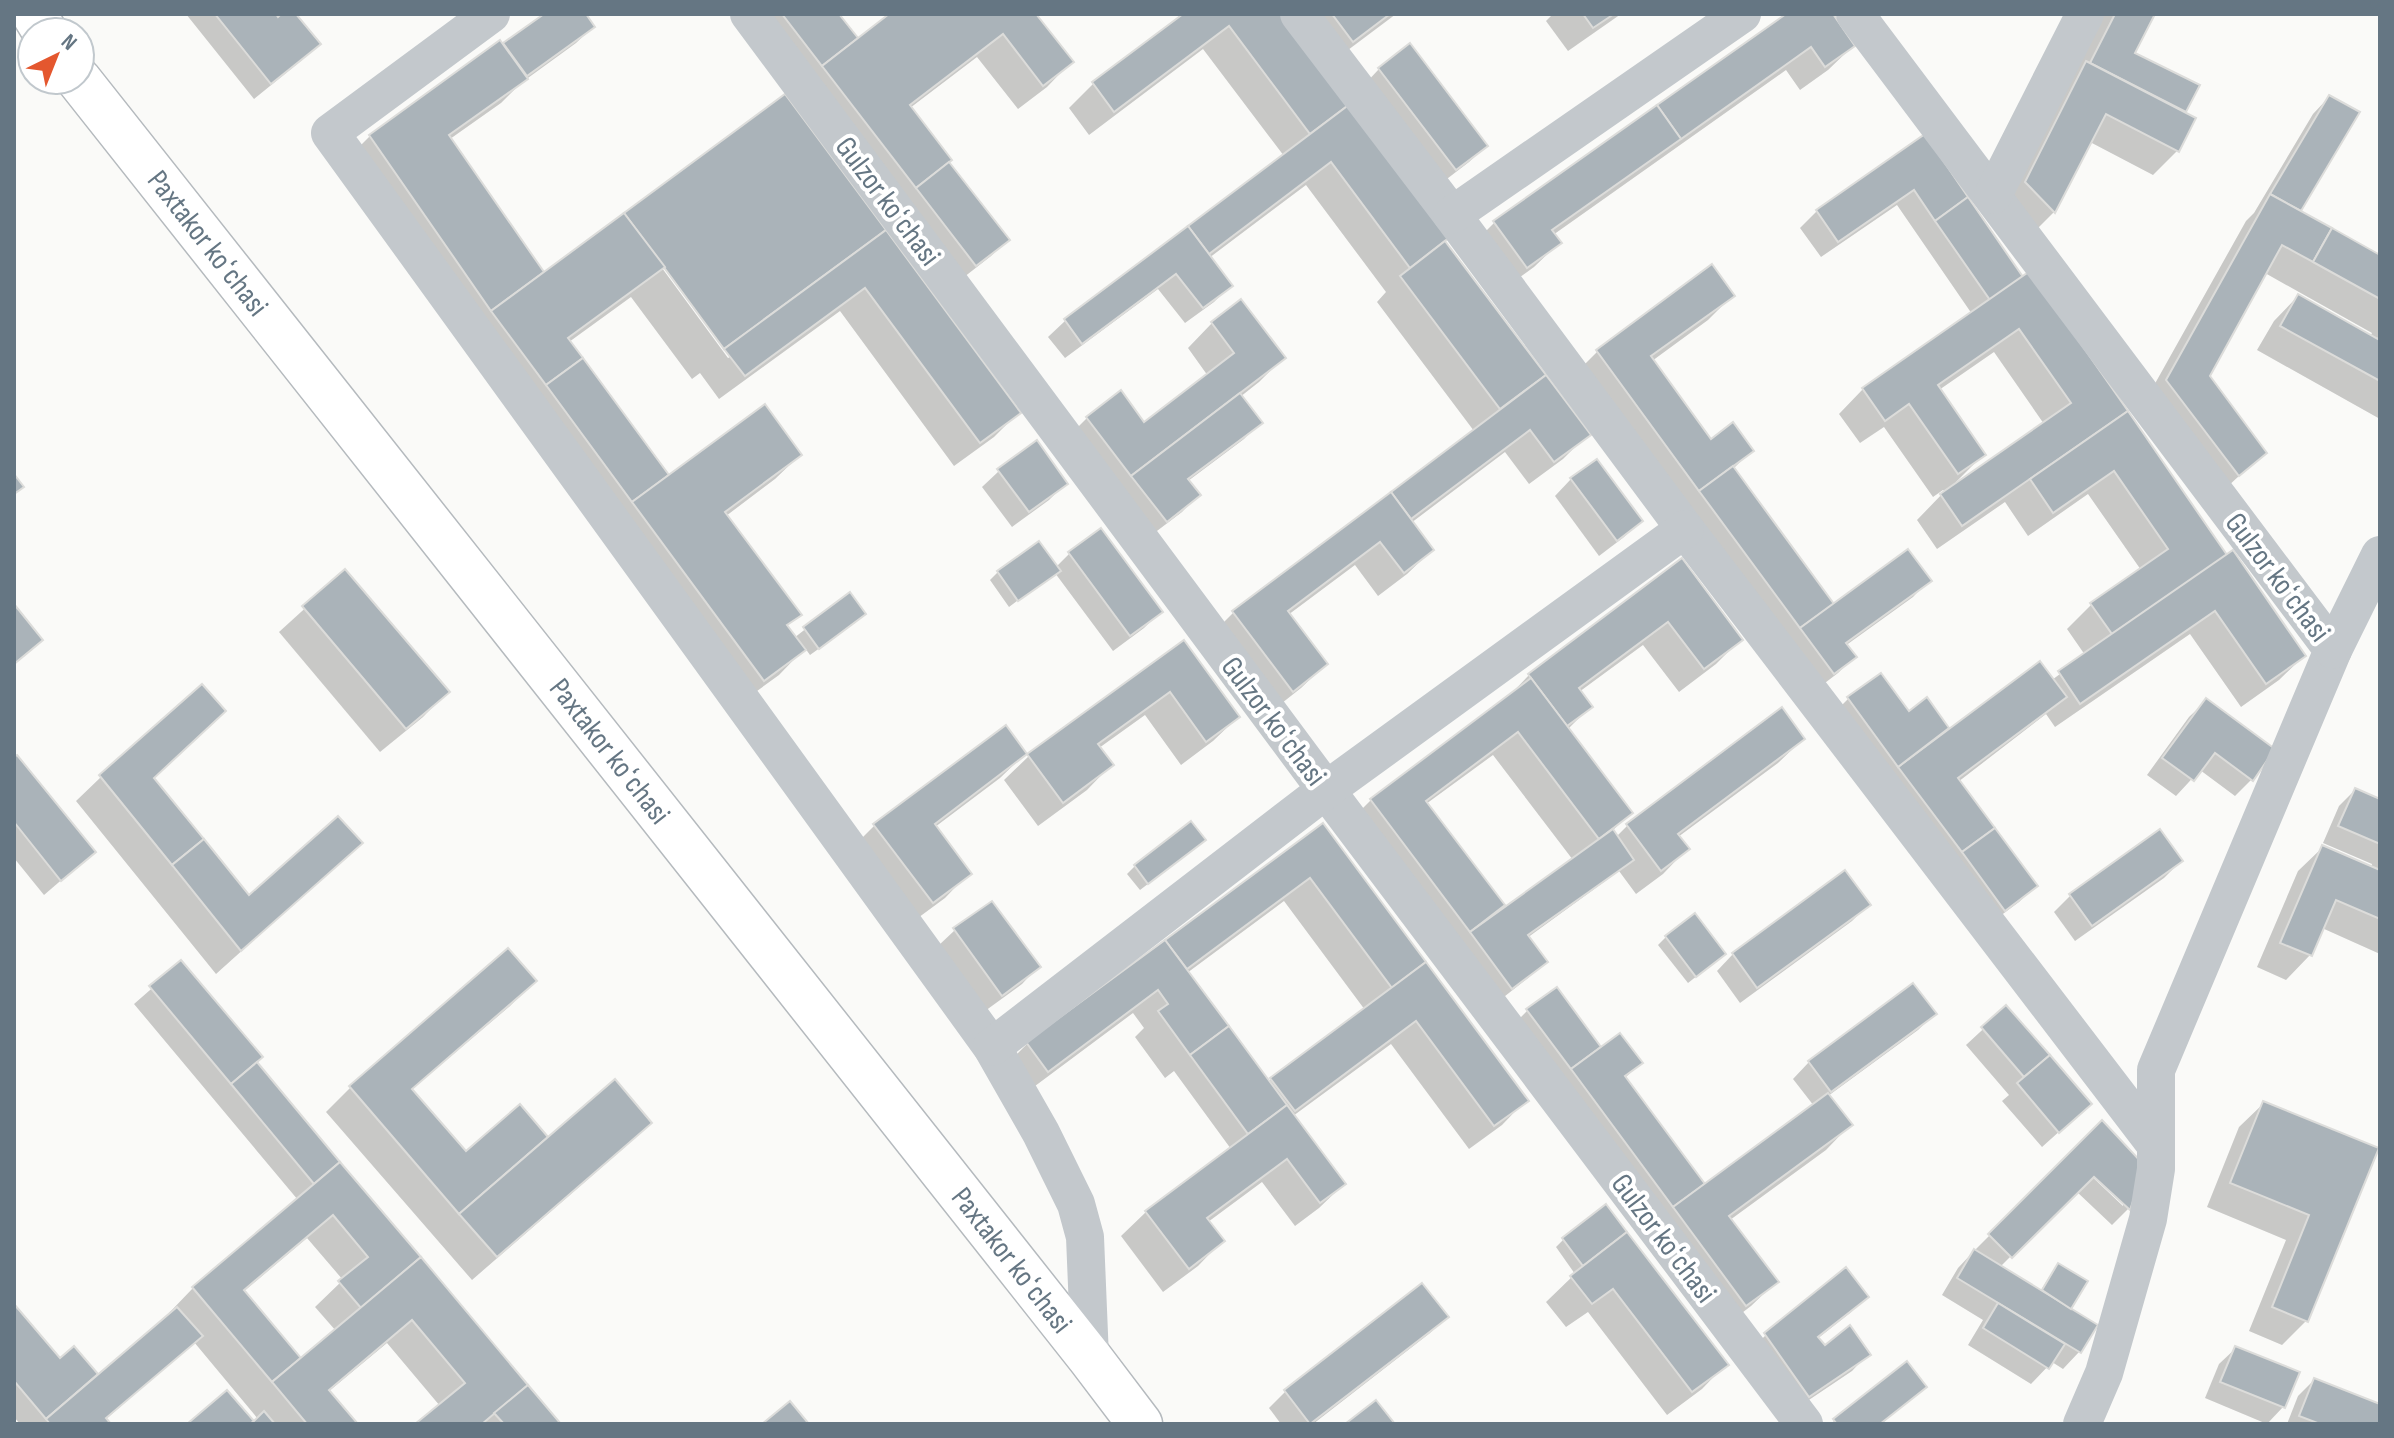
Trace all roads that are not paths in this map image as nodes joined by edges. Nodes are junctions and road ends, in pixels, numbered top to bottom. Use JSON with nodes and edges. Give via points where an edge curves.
{"nodes":[{"id":1,"x":491,"y":14,"type":"edge"},
{"id":2,"x":749,"y":14,"type":"edge"},
{"id":3,"x":1299,"y":14,"type":"edge"},
{"id":4,"x":1742,"y":14,"type":"edge"},
{"id":5,"x":1855,"y":14,"type":"edge"},
{"id":6,"x":2085,"y":14,"type":"edge"},
{"id":7,"x":92,"y":96,"type":"edge"},
{"id":8,"x":1993,"y":195,"type":"junction"},
{"id":9,"x":1452,"y":215,"type":"junction"},
{"id":10,"x":1685,"y":529,"type":"junction"},
{"id":11,"x":2380,"y":555,"type":"edge"},
{"id":12,"x":2333,"y":650,"type":"junction"},
{"id":13,"x":1326,"y":790,"type":"junction"},
{"id":14,"x":992,"y":1047,"type":"junction"},
{"id":15,"x":2155,"y":1144,"type":"junction"},
{"id":16,"x":1090,"y":1358,"type":"junction"},
{"id":17,"x":1140,"y":1424,"type":"edge"},
{"id":18,"x":1804,"y":1424,"type":"edge"},
{"id":19,"x":2082,"y":1424,"type":"edge"}],
"edges":[{"from":1,"to":14,"type":"street","via":[[330,133]]},
{"from":2,"to":13,"type":"street","name":"Gulzor koʻchasi"},
{"from":3,"to":9,"type":"street"},
{"from":4,"to":9,"type":"street"},
{"from":5,"to":8,"type":"street","name":"Gulzor koʻchasi"},
{"from":6,"to":8,"type":"street"},
{"from":7,"to":16,"type":"main road","name":"Paxtakor koʻchasi"},
{"from":8,"to":12,"type":"street","name":"Gulzor koʻchasi"},
{"from":9,"to":10,"type":"street"},
{"from":10,"to":13,"type":"street"},
{"from":10,"to":15,"type":"street"},
{"from":11,"to":12,"type":"street"},
{"from":12,"to":15,"type":"street","name":"Gulzor koʻchasi","via":[[2156,1070]]},
{"from":13,"to":14,"type":"street"},
{"from":13,"to":18,"type":"street","name":"Gulzor koʻchasi"},
{"from":14,"to":16,"type":"street","via":[[1076,1204],[1085,1237]]},
{"from":15,"to":19,"type":"street","name":"Gulzor koʻchasi","via":[[2148,1219],[2104,1373]]},
{"from":16,"to":17,"type":"main road","name":"Paxtakor koʻchasi"}]}
